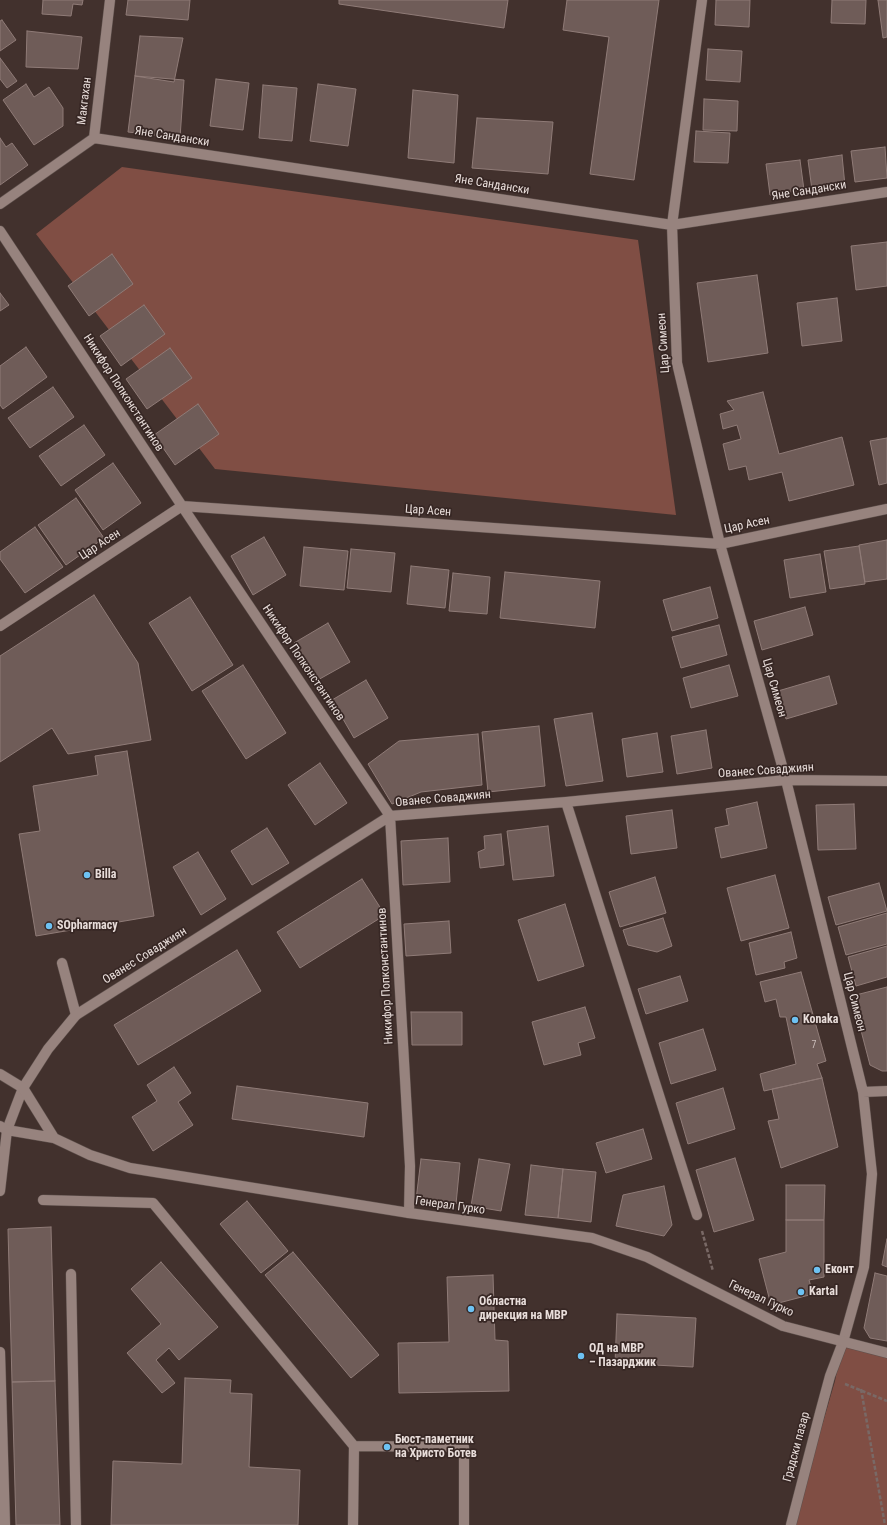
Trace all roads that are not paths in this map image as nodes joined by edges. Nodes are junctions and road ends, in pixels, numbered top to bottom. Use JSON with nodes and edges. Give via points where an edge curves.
{"nodes":[{"id":1,"x":110,"y":0,"type":"edge"},
{"id":2,"x":702,"y":0,"type":"edge"},
{"id":3,"x":94,"y":138,"type":"junction"},
{"id":4,"x":887,"y":192,"type":"edge"},
{"id":5,"x":0,"y":204,"type":"edge"},
{"id":6,"x":672,"y":226,"type":"junction"},
{"id":7,"x":0,"y":232,"type":"edge"},
{"id":8,"x":182,"y":506,"type":"junction"},
{"id":9,"x":887,"y":509,"type":"edge"},
{"id":10,"x":720,"y":544,"type":"junction"},
{"id":11,"x":0,"y":626,"type":"edge"},
{"id":12,"x":786,"y":780,"type":"junction"},
{"id":13,"x":887,"y":781,"type":"edge"},
{"id":14,"x":566,"y":802,"type":"junction"},
{"id":15,"x":390,"y":816,"type":"junction"},
{"id":16,"x":62,"y":962,"type":"dead end"},
{"id":17,"x":76,"y":1016,"type":"junction"},
{"id":18,"x":0,"y":1074,"type":"edge"},
{"id":19,"x":23,"y":1088,"type":"junction"},
{"id":20,"x":887,"y":1091,"type":"edge"},
{"id":21,"x":862,"y":1092,"type":"junction"},
{"id":22,"x":3,"y":1128,"type":"edge"},
{"id":23,"x":54,"y":1138,"type":"junction"},
{"id":24,"x":0,"y":1190,"type":"edge"},
{"id":25,"x":43,"y":1200,"type":"dead end"},
{"id":26,"x":409,"y":1213,"type":"junction"},
{"id":27,"x":698,"y":1215,"type":"road end"},
{"id":28,"x":71,"y":1274,"type":"dead end"},
{"id":29,"x":843,"y":1342,"type":"junction"},
{"id":30,"x":0,"y":1352,"type":"edge"},
{"id":31,"x":887,"y":1353,"type":"edge"},
{"id":32,"x":830,"y":1376,"type":"joint"},
{"id":33,"x":354,"y":1446,"type":"junction"},
{"id":34,"x":5,"y":1525,"type":"edge"},
{"id":35,"x":76,"y":1525,"type":"edge"},
{"id":36,"x":353,"y":1525,"type":"edge"},
{"id":37,"x":464,"y":1525,"type":"edge"},
{"id":38,"x":791,"y":1525,"type":"edge"}],
"edges":[{"from":1,"to":3,"type":"street","name":"Макгахан"},
{"from":2,"to":6,"type":"street","name":"Цар Симеон"},
{"from":3,"to":5,"type":"street","name":"Макгахан"},
{"from":3,"to":6,"type":"street","name":"Яне Сандански"},
{"from":4,"to":6,"type":"street","name":"Яне Сандански"},
{"from":6,"to":10,"type":"street","name":"Цар Симеон","via":[[677,363]]},
{"from":7,"to":8,"type":"street","name":"Никифор Попконстантинов"},
{"from":8,"to":10,"type":"street","name":"Цар Асен"},
{"from":8,"to":11,"type":"street","name":"Цар Асен"},
{"from":8,"to":15,"type":"street","name":"Никифор Попконстантинов"},
{"from":9,"to":10,"type":"street","name":"Цар Асен"},
{"from":10,"to":12,"type":"street","name":"Цар Симеон"},
{"from":12,"to":13,"type":"street","name":"Ованес Соваджиян"},
{"from":12,"to":14,"type":"street","name":"Ованес Соваджиян"},
{"from":12,"to":21,"type":"street","name":"Цар Симеон"},
{"from":14,"to":15,"type":"street","name":"Ованес Соваджиян"},
{"from":14,"to":27,"type":"street"},
{"from":15,"to":17,"type":"street","name":"Ованес Соваджиян"},
{"from":15,"to":26,"type":"street","name":"Никифор Попконстантинов","via":[[410,1166]]},
{"from":16,"to":17,"type":"street"},
{"from":17,"to":19,"type":"street","name":"Ованес Соваджиян","via":[[48,1049]]},
{"from":18,"to":19,"type":"street"},
{"from":19,"to":22,"type":"street","name":"Ованес Соваджиян"},
{"from":19,"to":23,"type":"street"},
{"from":20,"to":21,"type":"street"},
{"from":21,"to":29,"type":"street","name":"Цар Симеон","via":[[872,1174],[864,1267]]},
{"from":22,"to":23,"type":"street","name":"Генерал Гурко"},
{"from":22,"to":24,"type":"street","name":"Ованес Соваджиян"},
{"from":23,"to":26,"type":"street","name":"Генерал Гурко","via":[[90,1155],[130,1168]]},
{"from":25,"to":33,"type":"street","via":[[153,1203]]},
{"from":26,"to":29,"type":"street","name":"Генерал Гурко","via":[[592,1238],[647,1257],[783,1326]]},
{"from":28,"to":35,"type":"street"},
{"from":29,"to":31,"type":"street","name":"Генерал Гурко"},
{"from":29,"to":32,"type":"street","name":"Цар Симеон"},
{"from":30,"to":34,"type":"street"},
{"from":32,"to":38,"type":"street","name":"Градски пазар"},
{"from":33,"to":36,"type":"street"},
{"from":33,"to":37,"type":"street","via":[[464,1447]]}]}
